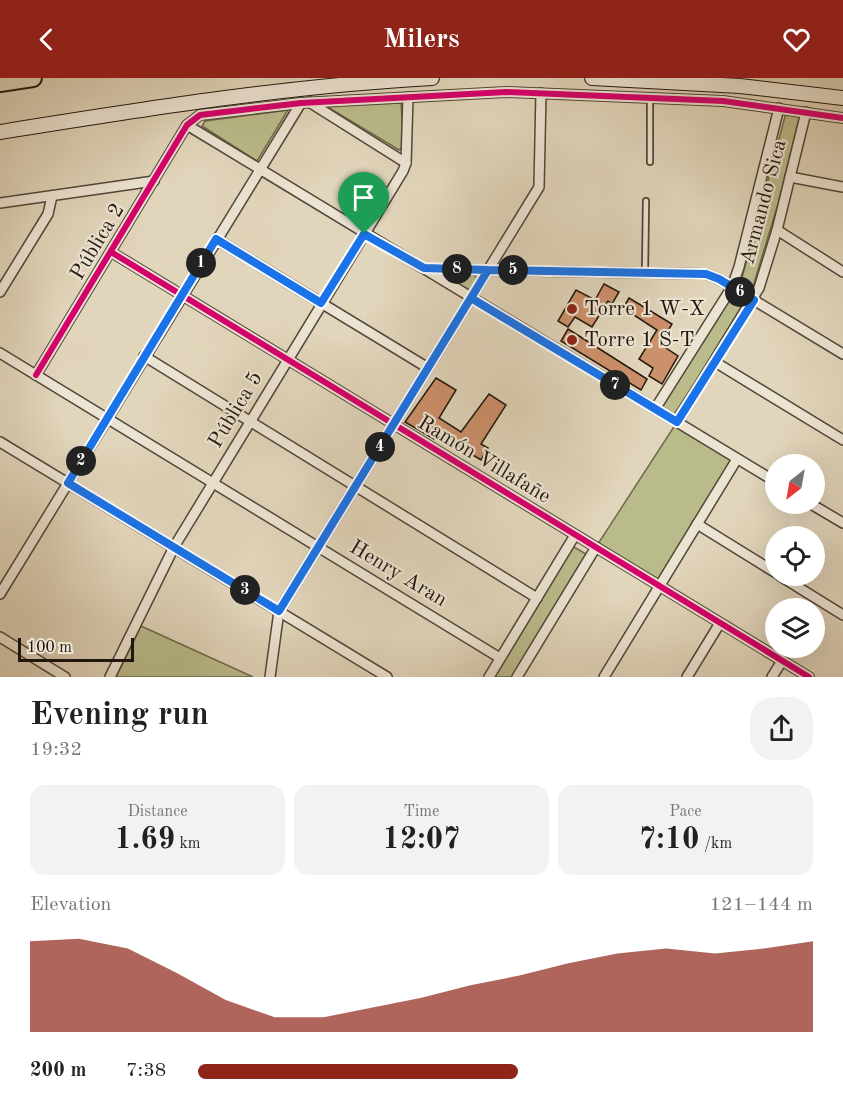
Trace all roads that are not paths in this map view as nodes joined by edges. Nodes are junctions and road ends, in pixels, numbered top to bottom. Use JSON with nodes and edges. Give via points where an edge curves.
{"nodes":[{"id":1,"x":33,"y":78,"type":"edge"},
{"id":2,"x":432,"y":78,"type":"edge"},
{"id":3,"x":592,"y":78,"type":"edge"},
{"id":4,"x":0,"y":83,"type":"edge"},
{"id":5,"x":541,"y":93,"type":"junction"},
{"id":6,"x":408,"y":97,"type":"junction"},
{"id":7,"x":650,"y":97,"type":"junction"},
{"id":8,"x":843,"y":98,"type":"edge"},
{"id":9,"x":305,"y":103,"type":"junction"},
{"id":10,"x":779,"y":108,"type":"junction"},
{"id":11,"x":806,"y":112,"type":"junction"},
{"id":12,"x":843,"y":118,"type":"edge"},
{"id":13,"x":187,"y":125,"type":"junction"},
{"id":14,"x":0,"y":132,"type":"edge"},
{"id":15,"x":650,"y":162,"type":"dead end"},
{"id":16,"x":406,"y":163,"type":"junction"},
{"id":17,"x":259,"y":170,"type":"junction"},
{"id":18,"x":790,"y":177,"type":"junction"},
{"id":19,"x":154,"y":181,"type":"junction"},
{"id":20,"x":843,"y":187,"type":"edge"},
{"id":21,"x":52,"y":196,"type":"junction"},
{"id":22,"x":646,"y":201,"type":"dead end"},
{"id":23,"x":0,"y":203,"type":"edge"},
{"id":24,"x":777,"y":230,"type":"junction"},
{"id":25,"x":364,"y":234,"type":"junction"},
{"id":26,"x":216,"y":239,"type":"junction"},
{"id":27,"x":111,"y":252,"type":"junction"},
{"id":28,"x":424,"y":268,"type":"junction"},
{"id":29,"x":488,"y":270,"type":"junction"},
{"id":30,"x":645,"y":272,"type":"junction"},
{"id":31,"x":843,"y":272,"type":"edge"},
{"id":32,"x":732,"y":287,"type":"junction"},
{"id":33,"x":0,"y":292,"type":"edge"},
{"id":34,"x":181,"y":295,"type":"junction"},
{"id":35,"x":471,"y":298,"type":"junction"},
{"id":36,"x":754,"y":300,"type":"junction"},
{"id":37,"x":321,"y":303,"type":"junction"},
{"id":38,"x":0,"y":353,"type":"edge"},
{"id":39,"x":843,"y":354,"type":"edge"},
{"id":40,"x":144,"y":356,"type":"junction"},
{"id":41,"x":287,"y":359,"type":"junction"},
{"id":42,"x":715,"y":362,"type":"junction"},
{"id":43,"x":428,"y":368,"type":"junction"},
{"id":44,"x":36,"y":375,"type":"junction"},
{"id":45,"x":655,"y":409,"type":"junction"},
{"id":46,"x":106,"y":418,"type":"junction"},
{"id":47,"x":250,"y":421,"type":"junction"},
{"id":48,"x":677,"y":422,"type":"junction"},
{"id":49,"x":393,"y":424,"type":"junction"},
{"id":50,"x":843,"y":440,"type":"edge"},
{"id":51,"x":2,"y":447,"type":"edge"},
{"id":52,"x":737,"y":459,"type":"junction"},
{"id":53,"x":765,"y":476,"type":"edge"},
{"id":54,"x":68,"y":483,"type":"junction"},
{"id":55,"x":213,"y":483,"type":"junction"},
{"id":56,"x":355,"y":486,"type":"junction"},
{"id":57,"x":825,"y":512,"type":"edge"},
{"id":58,"x":843,"y":523,"type":"edge"},
{"id":59,"x":697,"y":524,"type":"junction"},
{"id":60,"x":575,"y":535,"type":"junction"},
{"id":61,"x":174,"y":547,"type":"junction"},
{"id":62,"x":318,"y":547,"type":"junction"},
{"id":63,"x":596,"y":548,"type":"junction"},
{"id":64,"x":765,"y":566,"type":"edge"},
{"id":65,"x":660,"y":586,"type":"junction"},
{"id":66,"x":796,"y":586,"type":"edge"},
{"id":67,"x":1,"y":588,"type":"edge"},
{"id":68,"x":537,"y":598,"type":"junction"},
{"id":69,"x":279,"y":611,"type":"junction"},
{"id":70,"x":843,"y":615,"type":"edge"},
{"id":71,"x":720,"y":623,"type":"junction"},
{"id":72,"x":0,"y":637,"type":"edge"},
{"id":73,"x":500,"y":658,"type":"junction"},
{"id":74,"x":782,"y":661,"type":"junction"},
{"id":75,"x":65,"y":677,"type":"edge"},
{"id":76,"x":110,"y":677,"type":"edge"},
{"id":77,"x":271,"y":677,"type":"edge"},
{"id":78,"x":387,"y":677,"type":"edge"},
{"id":79,"x":489,"y":677,"type":"edge"},
{"id":80,"x":517,"y":677,"type":"edge"},
{"id":81,"x":604,"y":677,"type":"edge"},
{"id":82,"x":687,"y":677,"type":"edge"},
{"id":83,"x":772,"y":677,"type":"edge"},
{"id":84,"x":809,"y":677,"type":"edge"}],
"edges":[{"from":1,"to":4,"type":"highway"},
{"from":2,"to":14,"type":"street","via":[[218,97]]},
{"from":3,"to":8,"type":"street","via":[[740,86]]},
{"from":5,"to":6,"type":"street"},
{"from":5,"to":7,"type":"street"},
{"from":5,"to":29,"type":"street","via":[[539,187]]},
{"from":6,"to":9,"type":"street"},
{"from":6,"to":16,"type":"street","name":"Pública 5"},
{"from":7,"to":10,"type":"street"},
{"from":7,"to":15,"type":"lane"},
{"from":9,"to":13,"type":"street","via":[[207,113]]},
{"from":9,"to":16,"type":"street"},
{"from":9,"to":17,"type":"street"},
{"from":10,"to":11,"type":"street"},
{"from":10,"to":32,"type":"street","name":"Armando Sica"},
{"from":11,"to":12,"type":"street"},
{"from":11,"to":18,"type":"street","name":"Armando Sica"},
{"from":13,"to":17,"type":"street"},
{"from":13,"to":19,"type":"street","name":"Pública 2"},
{"from":16,"to":25,"type":"street","name":"Pública 5"},
{"from":17,"to":25,"type":"street"},
{"from":17,"to":26,"type":"street"},
{"from":18,"to":20,"type":"street"},
{"from":18,"to":24,"type":"street","name":"Armando Sica"},
{"from":19,"to":21,"type":"street"},
{"from":19,"to":27,"type":"street","name":"Pública 2"},
{"from":21,"to":23,"type":"street"},
{"from":21,"to":33,"type":"street","via":[[48,214]]},
{"from":22,"to":30,"type":"lane"},
{"from":24,"to":31,"type":"street"},
{"from":24,"to":36,"type":"street","name":"Armando Sica"},
{"from":25,"to":28,"type":"street"},
{"from":25,"to":37,"type":"street","name":"Pública 5"},
{"from":26,"to":34,"type":"street"},
{"from":26,"to":37,"type":"street"},
{"from":27,"to":34,"type":"street","name":"Ramón Villafañe"},
{"from":27,"to":44,"type":"street","name":"Pública 2"},
{"from":28,"to":29,"type":"street"},
{"from":28,"to":35,"type":"street"},
{"from":29,"to":30,"type":"street"},
{"from":29,"to":35,"type":"street"},
{"from":30,"to":32,"type":"street","via":[[706,274]]},
{"from":32,"to":36,"type":"street"},
{"from":32,"to":45,"type":"street","name":"Armando Sica"},
{"from":34,"to":40,"type":"street"},
{"from":34,"to":41,"type":"street","name":"Ramón Villafañe"},
{"from":35,"to":43,"type":"street"},
{"from":35,"to":45,"type":"street"},
{"from":36,"to":39,"type":"street"},
{"from":36,"to":42,"type":"street","name":"Armando Sica"},
{"from":37,"to":41,"type":"street","name":"Pública 5"},
{"from":37,"to":43,"type":"street"},
{"from":38,"to":44,"type":"street","name":"Henry Aran"},
{"from":40,"to":46,"type":"street"},
{"from":40,"to":47,"type":"street"},
{"from":41,"to":47,"type":"street","name":"Pública 5"},
{"from":41,"to":49,"type":"street","name":"Ramón Villafañe"},
{"from":42,"to":48,"type":"street","name":"Armando Sica"},
{"from":42,"to":50,"type":"street"},
{"from":43,"to":49,"type":"street"},
{"from":44,"to":46,"type":"street","name":"Henry Aran"},
{"from":45,"to":48,"type":"street"},
{"from":46,"to":54,"type":"street"},
{"from":46,"to":55,"type":"street","name":"Henry Aran"},
{"from":47,"to":55,"type":"street","name":"Pública 5"},
{"from":47,"to":56,"type":"street"},
{"from":48,"to":52,"type":"street"},
{"from":49,"to":56,"type":"street"},
{"from":49,"to":60,"type":"street","name":"Ramón Villafañe"},
{"from":51,"to":54,"type":"street"},
{"from":52,"to":53,"type":"street"},
{"from":52,"to":59,"type":"street"},
{"from":54,"to":61,"type":"street"},
{"from":54,"to":67,"type":"street"},
{"from":55,"to":61,"type":"street","name":"Pública 5"},
{"from":55,"to":62,"type":"street","name":"Henry Aran"},
{"from":56,"to":62,"type":"street"},
{"from":56,"to":68,"type":"street"},
{"from":57,"to":58,"type":"street"},
{"from":59,"to":64,"type":"street"},
{"from":59,"to":65,"type":"street"},
{"from":60,"to":63,"type":"street","name":"Ramón Villafañe"},
{"from":60,"to":68,"type":"street"},
{"from":61,"to":69,"type":"street"},
{"from":61,"to":76,"type":"street","name":"Pública 5"},
{"from":62,"to":69,"type":"street"},
{"from":62,"to":73,"type":"street","name":"Henry Aran"},
{"from":63,"to":65,"type":"street","name":"Ramón Villafañe"},
{"from":63,"to":80,"type":"street"},
{"from":65,"to":71,"type":"street","name":"Ramón Villafañe"},
{"from":65,"to":81,"type":"street"},
{"from":66,"to":70,"type":"street"},
{"from":68,"to":73,"type":"street"},
{"from":69,"to":77,"type":"street"},
{"from":69,"to":78,"type":"street"},
{"from":71,"to":74,"type":"street","name":"Ramón Villafañe"},
{"from":71,"to":82,"type":"street"},
{"from":72,"to":75,"type":"street"},
{"from":73,"to":79,"type":"street"},
{"from":74,"to":83,"type":"street"},
{"from":74,"to":84,"type":"street","name":"Ramón Villafañe"}]}
